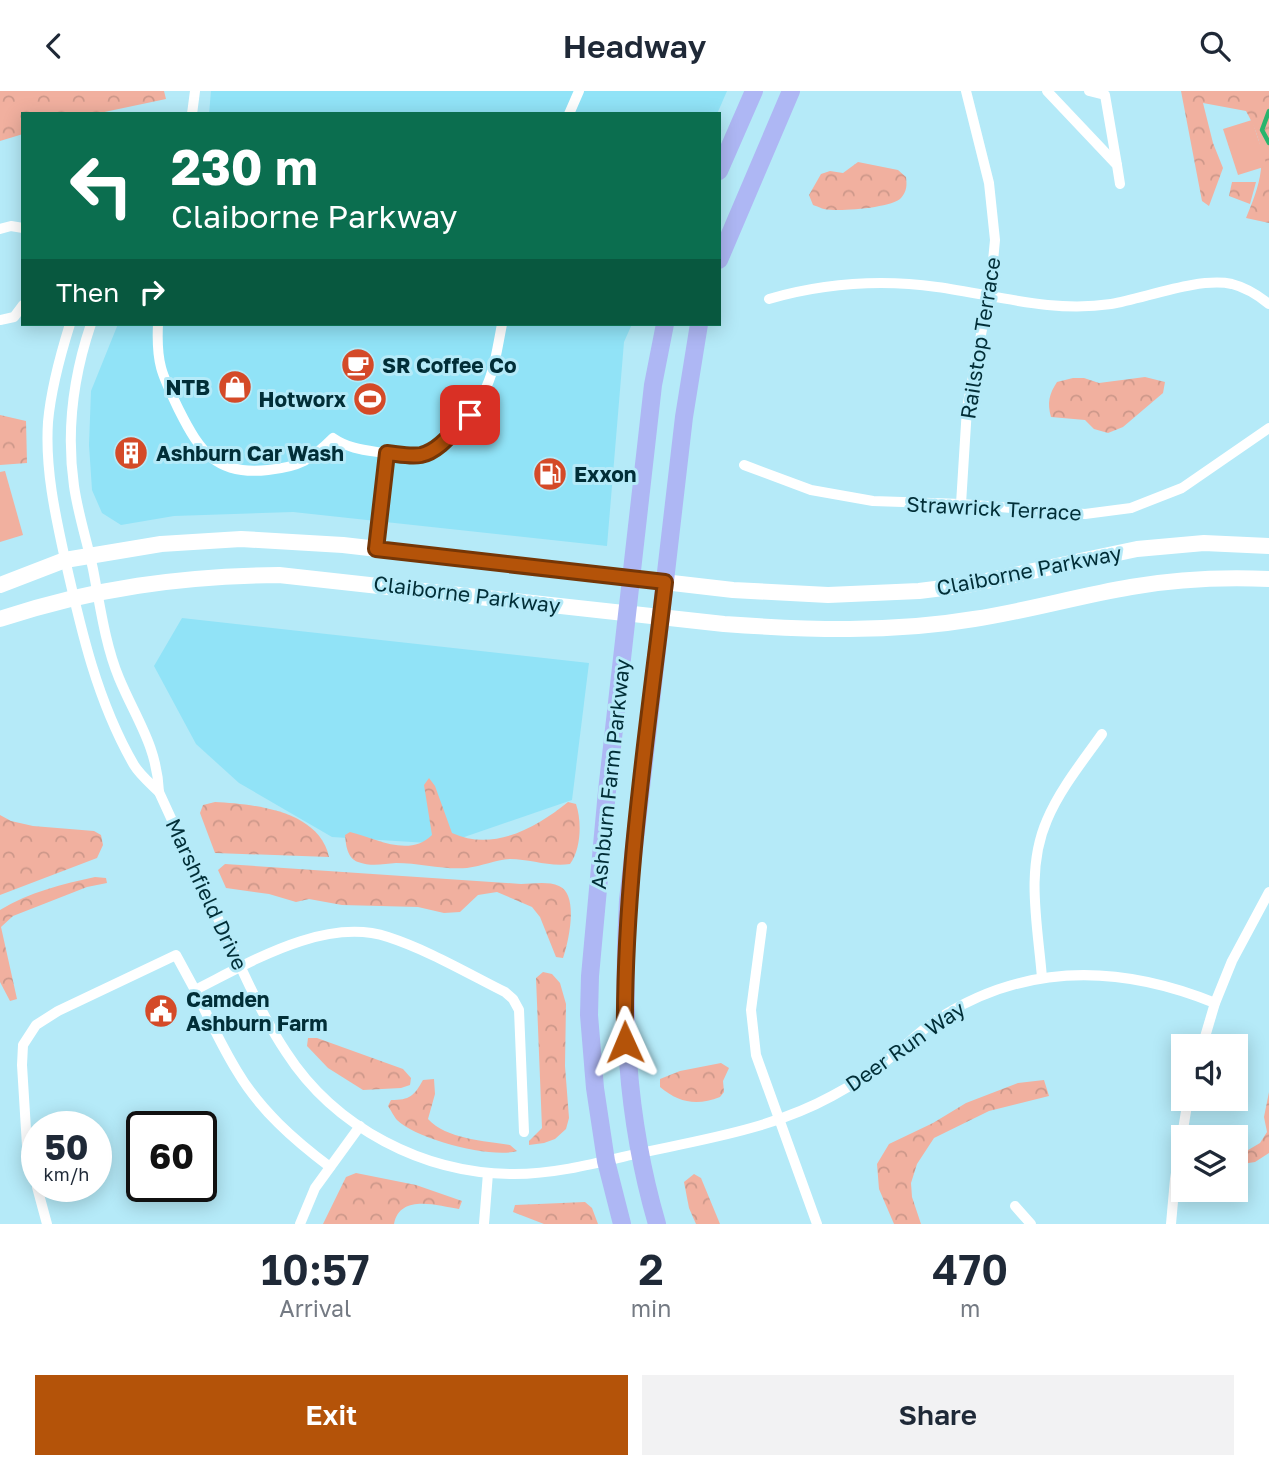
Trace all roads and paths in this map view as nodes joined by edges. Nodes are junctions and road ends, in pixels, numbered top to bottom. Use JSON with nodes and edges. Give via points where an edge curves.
{"nodes":[{"id":1,"x":195,"y":91,"type":"edge"},
{"id":2,"x":579,"y":91,"type":"edge"},
{"id":3,"x":754,"y":91,"type":"edge"},
{"id":4,"x":791,"y":91,"type":"edge"},
{"id":5,"x":966,"y":91,"type":"edge"},
{"id":6,"x":1047,"y":91,"type":"edge"},
{"id":7,"x":1089,"y":91,"type":"edge"},
{"id":8,"x":192,"y":112,"type":"edge"},
{"id":9,"x":570,"y":112,"type":"edge"},
{"id":10,"x":1117,"y":165,"type":"junction"},
{"id":11,"x":721,"y":166,"type":"edge"},
{"id":12,"x":1120,"y":184,"type":"dead end"},
{"id":13,"x":21,"y":228,"type":"edge"},
{"id":14,"x":0,"y":229,"type":"edge"},
{"id":15,"x":721,"y":255,"type":"edge"},
{"id":16,"x":988,"y":297,"type":"junction"},
{"id":17,"x":769,"y":299,"type":"dead end"},
{"id":18,"x":1269,"y":304,"type":"edge"},
{"id":19,"x":21,"y":308,"type":"edge"},
{"id":20,"x":0,"y":320,"type":"edge"},
{"id":21,"x":69,"y":326,"type":"edge"},
{"id":22,"x":90,"y":326,"type":"edge"},
{"id":23,"x":158,"y":326,"type":"edge"},
{"id":24,"x":502,"y":326,"type":"edge"},
{"id":25,"x":665,"y":326,"type":"edge"},
{"id":26,"x":699,"y":326,"type":"edge"},
{"id":27,"x":1269,"y":428,"type":"edge"},
{"id":28,"x":387,"y":453,"type":"junction"},
{"id":29,"x":744,"y":465,"type":"dead end"},
{"id":30,"x":961,"y":504,"type":"junction"},
{"id":31,"x":1269,"y":546,"type":"edge"},
{"id":32,"x":376,"y":549,"type":"junction"},
{"id":33,"x":90,"y":556,"type":"junction"},
{"id":34,"x":65,"y":560,"type":"junction"},
{"id":35,"x":633,"y":577,"type":"junction"},
{"id":36,"x":1269,"y":579,"type":"edge"},
{"id":37,"x":665,"y":582,"type":"junction"},
{"id":38,"x":0,"y":585,"type":"edge"},
{"id":39,"x":97,"y":592,"type":"junction"},
{"id":40,"x":74,"y":597,"type":"junction"},
{"id":41,"x":628,"y":613,"type":"junction"},
{"id":42,"x":661,"y":617,"type":"junction"},
{"id":43,"x":0,"y":619,"type":"edge"},
{"id":44,"x":1102,"y":734,"type":"dead end"},
{"id":45,"x":159,"y":792,"type":"junction"},
{"id":46,"x":1269,"y":892,"type":"edge"},
{"id":47,"x":762,"y":927,"type":"dead end"},
{"id":48,"x":241,"y":967,"type":"junction"},
{"id":49,"x":1042,"y":978,"type":"junction"},
{"id":50,"x":195,"y":990,"type":"junction"},
{"id":51,"x":1215,"y":1003,"type":"junction"},
{"id":52,"x":1206,"y":1034,"type":"edge"},
{"id":53,"x":25,"y":1111,"type":"edge"},
{"id":54,"x":1186,"y":1111,"type":"edge"},
{"id":55,"x":778,"y":1120,"type":"junction"},
{"id":56,"x":360,"y":1126,"type":"junction"},
{"id":57,"x":524,"y":1132,"type":"dead end"},
{"id":58,"x":640,"y":1153,"type":"junction"},
{"id":59,"x":606,"y":1161,"type":"junction"},
{"id":60,"x":330,"y":1167,"type":"junction"},
{"id":61,"x":488,"y":1173,"type":"junction"},
{"id":62,"x":41,"y":1202,"type":"edge"},
{"id":63,"x":1015,"y":1206,"type":"dead end"},
{"id":64,"x":47,"y":1224,"type":"edge"},
{"id":65,"x":300,"y":1224,"type":"edge"},
{"id":66,"x":484,"y":1224,"type":"edge"},
{"id":67,"x":622,"y":1224,"type":"edge"},
{"id":68,"x":657,"y":1224,"type":"edge"},
{"id":69,"x":817,"y":1224,"type":"edge"},
{"id":70,"x":1031,"y":1224,"type":"edge"},
{"id":71,"x":1171,"y":1224,"type":"edge"}],
"edges":[{"from":1,"to":8,"type":"street"},
{"from":2,"to":9,"type":"street"},
{"from":3,"to":11,"type":"main road"},
{"from":4,"to":15,"type":"main road"},
{"from":5,"to":16,"type":"street","name":"Railstop Terrace","via":[[993,206],[994,262]]},
{"from":6,"to":10,"type":"street"},
{"from":7,"to":10,"type":"street","via":[[1105,95]]},
{"from":10,"to":12,"type":"street"},
{"from":13,"to":14,"type":"street"},
{"from":16,"to":17,"type":"street","via":[[897,282],[826,286]]},
{"from":16,"to":18,"type":"street","via":[[1042,306],[1093,306],[1231,284]]},
{"from":16,"to":30,"type":"street","name":"Railstop Terrace","via":[[967,408]]},
{"from":19,"to":20,"type":"street","via":[[14,317]]},
{"from":21,"to":34,"type":"street","name":"Marshfield Drive","via":[[48,423],[52,500]]},
{"from":22,"to":33,"type":"street","name":"Marshfield Drive","via":[[74,389],[70,444],[74,489]]},
{"from":23,"to":28,"type":"street","via":[[157,354],[166,383],[193,438],[225,467],[250,471],[289,468],[304,463],[333,438],[352,449]]},
{"from":24,"to":28,"type":"street","via":[[489,384],[470,415],[424,455]]},
{"from":25,"to":35,"type":"main road","name":"Ashburn Farm Parkway","via":[[653,385]]},
{"from":26,"to":37,"type":"main road","name":"Ashburn Farm Parkway"},
{"from":27,"to":30,"type":"street","name":"Strawrick Terrace","via":[[1182,488],[1131,507],[1067,514]]},
{"from":28,"to":32,"type":"street"},
{"from":29,"to":30,"type":"street","name":"Strawrick Terrace","via":[[832,495],[881,502]]},
{"from":31,"to":37,"type":"main road","name":"Claiborne Parkway","via":[[1137,549],[967,585],[873,594],[783,593]]},
{"from":32,"to":33,"type":"main road","name":"Claiborne Parkway","via":[[241,539],[161,544]]},
{"from":32,"to":35,"type":"main road","name":"Claiborne Parkway"},
{"from":33,"to":34,"type":"main road","name":"Claiborne Parkway"},
{"from":33,"to":39,"type":"street","name":"Marshfield Drive"},
{"from":34,"to":38,"type":"main road","name":"Claiborne Parkway"},
{"from":34,"to":40,"type":"street","name":"Marshfield Drive"},
{"from":35,"to":37,"type":"main road","name":"Claiborne Parkway"},
{"from":35,"to":41,"type":"main road","name":"Ashburn Farm Parkway"},
{"from":36,"to":42,"type":"main road","name":"Claiborne Parkway","via":[[1213,578],[1132,587],[974,619],[902,628],[790,629]]},
{"from":37,"to":42,"type":"main road","name":"Ashburn Farm Parkway"},
{"from":39,"to":40,"type":"main road","name":"Claiborne Parkway"},
{"from":39,"to":41,"type":"main road","name":"Claiborne Parkway","via":[[214,576],[279,575]]},
{"from":39,"to":45,"type":"street","name":"Marshfield Drive","via":[[118,676],[158,768]]},
{"from":40,"to":43,"type":"main road","name":"Claiborne Parkway"},
{"from":40,"to":45,"type":"street","name":"Marshfield Drive","via":[[91,666],[108,709],[135,767]]},
{"from":41,"to":42,"type":"main road","name":"Claiborne Parkway"},
{"from":41,"to":59,"type":"main road","name":"Ashburn Farm Parkway","via":[[590,976],[593,1066]]},
{"from":42,"to":58,"type":"main road","name":"Ashburn Farm Parkway","via":[[628,900],[625,970],[628,1077]]},
{"from":44,"to":49,"type":"street","via":[[1058,798],[1037,851],[1034,897]]},
{"from":45,"to":48,"type":"street","name":"Marshfield Drive"},
{"from":46,"to":51,"type":"street"},
{"from":47,"to":55,"type":"street","via":[[751,1033]]},
{"from":48,"to":50,"type":"street"},
{"from":48,"to":56,"type":"street","name":"Marshfield Drive","via":[[271,1028],[302,1075]]},
{"from":48,"to":57,"type":"street","via":[[330,933],[364,932],[396,940],[505,992],[519,1010]]},
{"from":49,"to":51,"type":"street","name":"Deer Run Way","via":[[1093,975],[1139,979]]},
{"from":49,"to":55,"type":"street","name":"Deer Run Way","via":[[959,1007],[867,1075]]},
{"from":50,"to":53,"type":"street","via":[[176,955],[36,1025],[23,1045]]},
{"from":50,"to":60,"type":"street","via":[[223,1048],[257,1099],[301,1146]]},
{"from":51,"to":52,"type":"street"},
{"from":54,"to":71,"type":"street"},
{"from":55,"to":58,"type":"street","name":"Deer Run Way"},
{"from":55,"to":69,"type":"street"},
{"from":56,"to":60,"type":"street"},
{"from":56,"to":61,"type":"street","name":"Marshfield Drive","via":[[432,1162]]},
{"from":58,"to":59,"type":"street","name":"Marshfield Drive"},
{"from":58,"to":68,"type":"main road","name":"Ashburn Farm Parkway"},
{"from":59,"to":61,"type":"street","name":"Marshfield Drive","via":[[555,1171]]},
{"from":59,"to":67,"type":"main road","name":"Ashburn Farm Parkway"},
{"from":60,"to":65,"type":"street"},
{"from":61,"to":66,"type":"street"},
{"from":62,"to":64,"type":"street"},
{"from":63,"to":70,"type":"street"}]}
